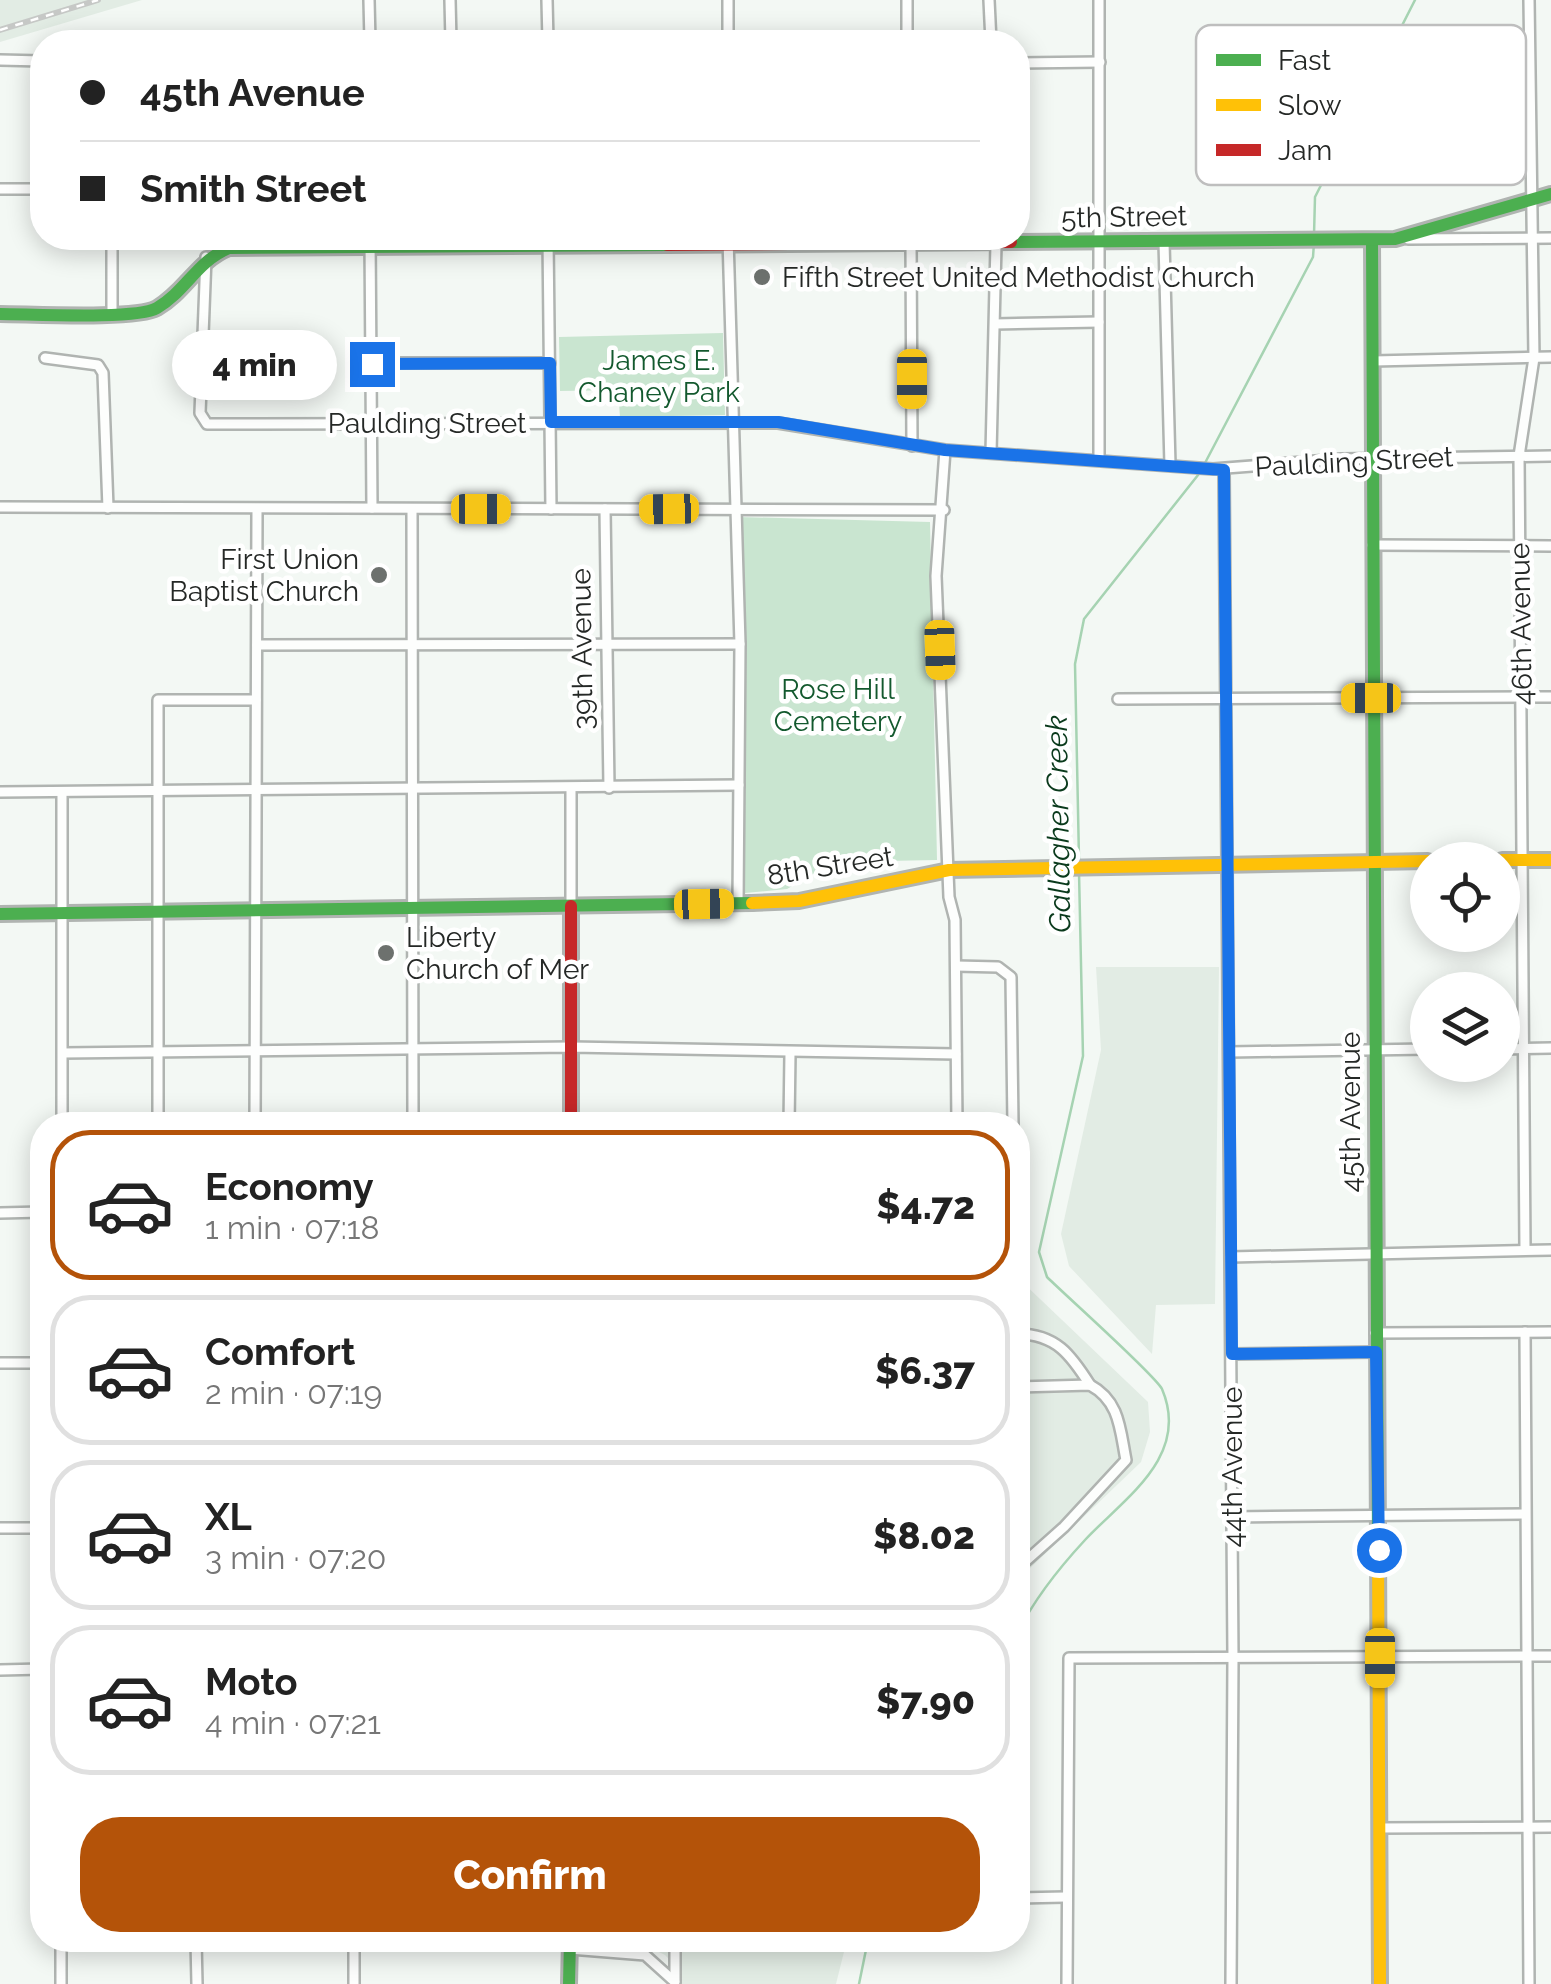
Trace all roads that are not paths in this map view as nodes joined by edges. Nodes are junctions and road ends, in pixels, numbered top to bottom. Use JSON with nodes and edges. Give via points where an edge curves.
{"nodes":[{"id":1,"x":369,"y":0,"type":"edge"},
{"id":2,"x":450,"y":0,"type":"edge"},
{"id":3,"x":547,"y":0,"type":"edge"},
{"id":4,"x":728,"y":0,"type":"edge"},
{"id":5,"x":907,"y":0,"type":"edge"},
{"id":6,"x":989,"y":0,"type":"edge"},
{"id":7,"x":1099,"y":0,"type":"edge"},
{"id":8,"x":1529,"y":0,"type":"edge"},
{"id":9,"x":370,"y":30,"type":"edge"},
{"id":10,"x":451,"y":30,"type":"edge"},
{"id":11,"x":548,"y":30,"type":"edge"},
{"id":12,"x":728,"y":30,"type":"edge"},
{"id":13,"x":907,"y":30,"type":"edge"},
{"id":14,"x":990,"y":30,"type":"edge"},
{"id":15,"x":0,"y":60,"type":"edge"},
{"id":16,"x":30,"y":60,"type":"edge"},
{"id":17,"x":1100,"y":62,"type":"junction"},
{"id":18,"x":1030,"y":63,"type":"edge"},
{"id":19,"x":0,"y":189,"type":"edge"},
{"id":20,"x":30,"y":189,"type":"edge"},
{"id":21,"x":1551,"y":194,"type":"edge"},
{"id":22,"x":1531,"y":200,"type":"junction"},
{"id":23,"x":1532,"y":238,"type":"junction"},
{"id":24,"x":1551,"y":238,"type":"edge"},
{"id":25,"x":1395,"y":239,"type":"junction"},
{"id":26,"x":1372,"y":240,"type":"junction"},
{"id":27,"x":1098,"y":242,"type":"junction"},
{"id":28,"x":1164,"y":242,"type":"junction"},
{"id":29,"x":1030,"y":243,"type":"edge"},
{"id":30,"x":112,"y":250,"type":"edge"},
{"id":31,"x":221,"y":250,"type":"edge"},
{"id":32,"x":370,"y":250,"type":"edge"},
{"id":33,"x":548,"y":250,"type":"edge"},
{"id":34,"x":728,"y":250,"type":"edge"},
{"id":35,"x":911,"y":250,"type":"edge"},
{"id":36,"x":996,"y":250,"type":"edge"},
{"id":37,"x":206,"y":254,"type":"junction"},
{"id":38,"x":112,"y":313,"type":"junction"},
{"id":39,"x":0,"y":314,"type":"edge"},
{"id":40,"x":1099,"y":322,"type":"junction"},
{"id":41,"x":995,"y":324,"type":"junction"},
{"id":42,"x":1551,"y":357,"type":"edge"},
{"id":43,"x":45,"y":358,"type":"dead end"},
{"id":44,"x":1534,"y":358,"type":"junction"},
{"id":45,"x":1373,"y":361,"type":"junction"},
{"id":46,"x":550,"y":363,"type":"junction"},
{"id":47,"x":372,"y":364,"type":"junction"},
{"id":48,"x":551,"y":422,"type":"junction"},
{"id":49,"x":732,"y":422,"type":"junction"},
{"id":50,"x":372,"y":425,"type":"junction"},
{"id":51,"x":912,"y":446,"type":"junction"},
{"id":52,"x":945,"y":450,"type":"junction"},
{"id":53,"x":991,"y":453,"type":"junction"},
{"id":54,"x":1519,"y":456,"type":"junction"},
{"id":55,"x":1551,"y":456,"type":"edge"},
{"id":56,"x":1372,"y":458,"type":"junction"},
{"id":57,"x":1099,"y":460,"type":"junction"},
{"id":58,"x":1170,"y":465,"type":"junction"},
{"id":59,"x":1219,"y":470,"type":"junction"},
{"id":60,"x":0,"y":506,"type":"edge"},
{"id":61,"x":108,"y":508,"type":"junction"},
{"id":62,"x":372,"y":508,"type":"junction"},
{"id":63,"x":732,"y":508,"type":"junction"},
{"id":64,"x":257,"y":509,"type":"junction"},
{"id":65,"x":412,"y":509,"type":"junction"},
{"id":66,"x":551,"y":509,"type":"junction"},
{"id":67,"x":605,"y":510,"type":"junction"},
{"id":68,"x":944,"y":510,"type":"junction"},
{"id":69,"x":1372,"y":545,"type":"junction"},
{"id":70,"x":1520,"y":546,"type":"junction"},
{"id":71,"x":1551,"y":546,"type":"edge"},
{"id":72,"x":740,"y":644,"type":"junction"},
{"id":73,"x":257,"y":645,"type":"junction"},
{"id":74,"x":410,"y":645,"type":"junction"},
{"id":75,"x":607,"y":646,"type":"junction"},
{"id":76,"x":1522,"y":697,"type":"junction"},
{"id":77,"x":1551,"y":697,"type":"edge"},
{"id":78,"x":1226,"y":698,"type":"junction"},
{"id":79,"x":1371,"y":698,"type":"junction"},
{"id":80,"x":1118,"y":699,"type":"dead end"},
{"id":81,"x":256,"y":700,"type":"junction"},
{"id":82,"x":739,"y":785,"type":"junction"},
{"id":83,"x":610,"y":788,"type":"junction"},
{"id":84,"x":410,"y":789,"type":"junction"},
{"id":85,"x":571,"y":789,"type":"junction"},
{"id":86,"x":157,"y":790,"type":"junction"},
{"id":87,"x":257,"y":791,"type":"junction"},
{"id":88,"x":0,"y":792,"type":"edge"},
{"id":89,"x":62,"y":792,"type":"junction"},
{"id":90,"x":1522,"y":860,"type":"junction"},
{"id":91,"x":1551,"y":860,"type":"edge"},
{"id":92,"x":1374,"y":861,"type":"junction"},
{"id":93,"x":1410,"y":861,"type":"edge"},
{"id":94,"x":1227,"y":862,"type":"junction"},
{"id":95,"x":949,"y":870,"type":"junction"},
{"id":96,"x":738,"y":904,"type":"junction"},
{"id":97,"x":572,"y":906,"type":"junction"},
{"id":98,"x":411,"y":908,"type":"junction"},
{"id":99,"x":253,"y":910,"type":"junction"},
{"id":100,"x":158,"y":912,"type":"junction"},
{"id":101,"x":63,"y":913,"type":"junction"},
{"id":102,"x":0,"y":914,"type":"edge"},
{"id":103,"x":956,"y":966,"type":"junction"},
{"id":104,"x":571,"y":1047,"type":"junction"},
{"id":105,"x":1520,"y":1048,"type":"edge"},
{"id":106,"x":1523,"y":1048,"type":"junction"},
{"id":107,"x":1551,"y":1048,"type":"edge"},
{"id":108,"x":1410,"y":1049,"type":"edge"},
{"id":109,"x":412,"y":1050,"type":"junction"},
{"id":110,"x":1374,"y":1050,"type":"junction"},
{"id":111,"x":255,"y":1051,"type":"junction"},
{"id":112,"x":1229,"y":1052,"type":"junction"},
{"id":113,"x":62,"y":1053,"type":"junction"},
{"id":114,"x":158,"y":1053,"type":"junction"},
{"id":115,"x":790,"y":1053,"type":"junction"},
{"id":116,"x":956,"y":1054,"type":"junction"},
{"id":117,"x":62,"y":1112,"type":"edge"},
{"id":118,"x":158,"y":1112,"type":"edge"},
{"id":119,"x":255,"y":1112,"type":"edge"},
{"id":120,"x":413,"y":1112,"type":"edge"},
{"id":121,"x":572,"y":1112,"type":"edge"},
{"id":122,"x":789,"y":1112,"type":"edge"},
{"id":123,"x":957,"y":1112,"type":"edge"},
{"id":124,"x":1013,"y":1112,"type":"edge"},
{"id":125,"x":30,"y":1212,"type":"edge"},
{"id":126,"x":0,"y":1213,"type":"edge"},
{"id":127,"x":1525,"y":1250,"type":"junction"},
{"id":128,"x":1551,"y":1250,"type":"edge"},
{"id":129,"x":1376,"y":1255,"type":"junction"},
{"id":130,"x":1230,"y":1257,"type":"junction"},
{"id":131,"x":1526,"y":1332,"type":"junction"},
{"id":132,"x":1551,"y":1332,"type":"edge"},
{"id":133,"x":1376,"y":1334,"type":"junction"},
{"id":134,"x":1030,"y":1336,"type":"edge"},
{"id":135,"x":1376,"y":1352,"type":"junction"},
{"id":136,"x":1232,"y":1354,"type":"junction"},
{"id":137,"x":0,"y":1363,"type":"edge"},
{"id":138,"x":30,"y":1363,"type":"edge"},
{"id":139,"x":1090,"y":1385,"type":"junction"},
{"id":140,"x":1030,"y":1387,"type":"edge"},
{"id":141,"x":1379,"y":1514,"type":"junction"},
{"id":142,"x":1524,"y":1514,"type":"junction"},
{"id":143,"x":1232,"y":1517,"type":"junction"},
{"id":144,"x":0,"y":1528,"type":"edge"},
{"id":145,"x":30,"y":1528,"type":"edge"},
{"id":146,"x":1030,"y":1557,"type":"edge"},
{"id":147,"x":1526,"y":1656,"type":"junction"},
{"id":148,"x":1551,"y":1656,"type":"edge"},
{"id":149,"x":1233,"y":1658,"type":"junction"},
{"id":150,"x":1380,"y":1658,"type":"junction"},
{"id":151,"x":30,"y":1669,"type":"edge"},
{"id":152,"x":0,"y":1670,"type":"edge"},
{"id":153,"x":1380,"y":1828,"type":"junction"},
{"id":154,"x":1528,"y":1828,"type":"junction"},
{"id":155,"x":1551,"y":1828,"type":"edge"},
{"id":156,"x":1065,"y":1897,"type":"junction"},
{"id":157,"x":1030,"y":1898,"type":"edge"},
{"id":158,"x":60,"y":1952,"type":"edge"},
{"id":159,"x":196,"y":1952,"type":"edge"},
{"id":160,"x":354,"y":1952,"type":"edge"},
{"id":161,"x":570,"y":1952,"type":"edge"},
{"id":162,"x":622,"y":1952,"type":"edge"},
{"id":163,"x":675,"y":1952,"type":"edge"},
{"id":164,"x":675,"y":1983,"type":"edge"},
{"id":165,"x":60,"y":1984,"type":"edge"},
{"id":166,"x":197,"y":1984,"type":"edge"},
{"id":167,"x":354,"y":1984,"type":"edge"},
{"id":168,"x":569,"y":1984,"type":"edge"},
{"id":169,"x":1067,"y":1984,"type":"edge"},
{"id":170,"x":1231,"y":1984,"type":"edge"},
{"id":171,"x":1380,"y":1984,"type":"edge"},
{"id":172,"x":1529,"y":1984,"type":"edge"}],
"edges":[{"from":1,"to":9,"type":"street"},
{"from":2,"to":10,"type":"street"},
{"from":3,"to":11,"type":"street"},
{"from":4,"to":12,"type":"street"},
{"from":5,"to":13,"type":"street"},
{"from":6,"to":14,"type":"street"},
{"from":7,"to":17,"type":"street"},
{"from":8,"to":22,"type":"street","name":"46th Avenue"},
{"from":15,"to":16,"type":"street"},
{"from":17,"to":18,"type":"street"},
{"from":17,"to":27,"type":"street"},
{"from":19,"to":20,"type":"street"},
{"from":21,"to":22,"type":"street","name":"5th Street"},
{"from":22,"to":23,"type":"street","name":"46th Avenue"},
{"from":22,"to":25,"type":"street","name":"5th Street"},
{"from":23,"to":24,"type":"street"},
{"from":23,"to":25,"type":"street"},
{"from":23,"to":44,"type":"street","name":"46th Avenue"},
{"from":25,"to":26,"type":"street","name":"5th Street"},
{"from":26,"to":28,"type":"street","name":"5th Street"},
{"from":26,"to":45,"type":"street","name":"45th Avenue"},
{"from":27,"to":28,"type":"street","name":"5th Street"},
{"from":27,"to":29,"type":"street","name":"5th Street"},
{"from":27,"to":40,"type":"street"},
{"from":28,"to":58,"type":"street"},
{"from":30,"to":38,"type":"street"},
{"from":31,"to":37,"type":"street","name":"5th Street"},
{"from":32,"to":47,"type":"street"},
{"from":33,"to":46,"type":"street"},
{"from":34,"to":49,"type":"street"},
{"from":35,"to":51,"type":"street"},
{"from":36,"to":41,"type":"street"},
{"from":37,"to":38,"type":"street","via":[[166,305],[148,313]]},
{"from":37,"to":50,"type":"street","name":"Paulding Street","via":[[201,420]]},
{"from":38,"to":39,"type":"street"},
{"from":40,"to":41,"type":"street"},
{"from":40,"to":57,"type":"street"},
{"from":41,"to":53,"type":"street"},
{"from":42,"to":44,"type":"street"},
{"from":43,"to":61,"type":"street","via":[[98,365],[103,373]]},
{"from":44,"to":45,"type":"street"},
{"from":44,"to":54,"type":"street","name":"46th Avenue"},
{"from":45,"to":56,"type":"street","name":"45th Avenue"},
{"from":46,"to":47,"type":"street"},
{"from":46,"to":48,"type":"street"},
{"from":47,"to":50,"type":"street"},
{"from":48,"to":49,"type":"street","name":"Paulding Street"},
{"from":48,"to":50,"type":"street","name":"Paulding Street"},
{"from":48,"to":66,"type":"street"},
{"from":49,"to":51,"type":"street","name":"Paulding Street","via":[[778,422]]},
{"from":49,"to":63,"type":"street"},
{"from":50,"to":62,"type":"street"},
{"from":51,"to":52,"type":"street","name":"Paulding Street"},
{"from":52,"to":53,"type":"street","name":"Paulding Street"},
{"from":52,"to":68,"type":"street"},
{"from":53,"to":57,"type":"street","name":"Paulding Street"},
{"from":54,"to":55,"type":"street","name":"Paulding Street"},
{"from":54,"to":56,"type":"street","name":"Paulding Street"},
{"from":54,"to":70,"type":"street","name":"46th Avenue"},
{"from":56,"to":59,"type":"street","name":"Paulding Street"},
{"from":56,"to":69,"type":"street","name":"45th Avenue"},
{"from":57,"to":58,"type":"street","name":"Paulding Street"},
{"from":58,"to":59,"type":"street","name":"Paulding Street"},
{"from":59,"to":78,"type":"street","name":"44th Avenue"},
{"from":60,"to":61,"type":"street"},
{"from":61,"to":64,"type":"street"},
{"from":62,"to":64,"type":"street"},
{"from":62,"to":65,"type":"street"},
{"from":63,"to":67,"type":"street"},
{"from":63,"to":68,"type":"street"},
{"from":63,"to":72,"type":"street"},
{"from":64,"to":73,"type":"street"},
{"from":65,"to":66,"type":"street"},
{"from":65,"to":74,"type":"street"},
{"from":66,"to":67,"type":"street"},
{"from":67,"to":75,"type":"street","name":"39th Avenue"},
{"from":68,"to":95,"type":"street","via":[[936,576]]},
{"from":69,"to":70,"type":"street"},
{"from":69,"to":79,"type":"street","name":"45th Avenue"},
{"from":70,"to":71,"type":"street"},
{"from":70,"to":76,"type":"street","name":"46th Avenue"},
{"from":72,"to":75,"type":"street"},
{"from":72,"to":82,"type":"street"},
{"from":73,"to":74,"type":"street"},
{"from":73,"to":81,"type":"street"},
{"from":74,"to":75,"type":"street"},
{"from":74,"to":84,"type":"street"},
{"from":75,"to":83,"type":"street","name":"39th Avenue"},
{"from":76,"to":77,"type":"street"},
{"from":76,"to":79,"type":"street"},
{"from":76,"to":90,"type":"street","name":"46th Avenue"},
{"from":78,"to":79,"type":"street"},
{"from":78,"to":80,"type":"street"},
{"from":78,"to":94,"type":"street","name":"44th Avenue"},
{"from":79,"to":92,"type":"street","name":"45th Avenue"},
{"from":81,"to":86,"type":"street","via":[[158,700]]},
{"from":81,"to":87,"type":"street"},
{"from":82,"to":83,"type":"street"},
{"from":82,"to":96,"type":"street"},
{"from":83,"to":85,"type":"street"},
{"from":84,"to":85,"type":"street"},
{"from":84,"to":87,"type":"street"},
{"from":84,"to":98,"type":"street"},
{"from":85,"to":97,"type":"street"},
{"from":86,"to":87,"type":"street"},
{"from":86,"to":89,"type":"street"},
{"from":86,"to":100,"type":"street"},
{"from":87,"to":99,"type":"street"},
{"from":88,"to":89,"type":"street"},
{"from":89,"to":101,"type":"street"},
{"from":90,"to":91,"type":"street"},
{"from":90,"to":106,"type":"street","name":"46th Avenue"},
{"from":92,"to":93,"type":"street","name":"8th Street"},
{"from":92,"to":94,"type":"street","name":"8th Street"},
{"from":92,"to":110,"type":"street","name":"45th Avenue"},
{"from":94,"to":95,"type":"street","name":"8th Street"},
{"from":94,"to":112,"type":"street","name":"44th Avenue"},
{"from":95,"to":96,"type":"street","name":"8th Street","via":[[799,901]]},
{"from":95,"to":103,"type":"street"},
{"from":96,"to":97,"type":"street","name":"8th Street"},
{"from":97,"to":98,"type":"street","name":"8th Street"},
{"from":97,"to":104,"type":"street"},
{"from":98,"to":99,"type":"street","name":"8th Street"},
{"from":98,"to":109,"type":"street"},
{"from":99,"to":100,"type":"street","name":"8th Street"},
{"from":99,"to":111,"type":"street"},
{"from":100,"to":101,"type":"street","name":"8th Street"},
{"from":100,"to":114,"type":"street"},
{"from":101,"to":102,"type":"street","name":"8th Street"},
{"from":101,"to":113,"type":"street"},
{"from":103,"to":116,"type":"street"},
{"from":103,"to":124,"type":"street","via":[[998,967],[1010,977]]},
{"from":104,"to":109,"type":"street"},
{"from":104,"to":115,"type":"street"},
{"from":104,"to":121,"type":"street"},
{"from":105,"to":106,"type":"street"},
{"from":106,"to":107,"type":"street"},
{"from":106,"to":127,"type":"street","name":"46th Avenue"},
{"from":108,"to":110,"type":"street"},
{"from":109,"to":111,"type":"street"},
{"from":109,"to":120,"type":"street"},
{"from":110,"to":112,"type":"street"},
{"from":110,"to":129,"type":"street","name":"45th Avenue"},
{"from":111,"to":114,"type":"street"},
{"from":111,"to":119,"type":"street"},
{"from":112,"to":130,"type":"street","name":"44th Avenue"},
{"from":113,"to":114,"type":"street"},
{"from":113,"to":117,"type":"street"},
{"from":114,"to":118,"type":"street"},
{"from":115,"to":116,"type":"street"},
{"from":115,"to":122,"type":"street"},
{"from":116,"to":123,"type":"street"},
{"from":125,"to":126,"type":"street"},
{"from":127,"to":128,"type":"street"},
{"from":127,"to":129,"type":"street"},
{"from":129,"to":130,"type":"street"},
{"from":129,"to":133,"type":"street","name":"45th Avenue"},
{"from":130,"to":136,"type":"street","name":"44th Avenue"},
{"from":131,"to":132,"type":"street"},
{"from":131,"to":133,"type":"street"},
{"from":131,"to":142,"type":"street"},
{"from":133,"to":135,"type":"street","name":"45th Avenue"},
{"from":134,"to":139,"type":"street","via":[[1070,1353]]},
{"from":135,"to":136,"type":"street"},
{"from":135,"to":141,"type":"street","name":"45th Avenue"},
{"from":136,"to":143,"type":"street","name":"44th Avenue"},
{"from":137,"to":138,"type":"street"},
{"from":139,"to":140,"type":"street"},
{"from":139,"to":146,"type":"street","via":[[1115,1408],[1126,1460]]},
{"from":141,"to":142,"type":"street"},
{"from":141,"to":143,"type":"street"},
{"from":141,"to":150,"type":"street","name":"45th Avenue"},
{"from":142,"to":147,"type":"street"},
{"from":143,"to":149,"type":"street","name":"44th Avenue"},
{"from":144,"to":145,"type":"street"},
{"from":147,"to":148,"type":"street"},
{"from":147,"to":150,"type":"street"},
{"from":147,"to":154,"type":"street"},
{"from":149,"to":150,"type":"street"},
{"from":149,"to":156,"type":"street","via":[[1069,1658]]},
{"from":149,"to":170,"type":"street","name":"44th Avenue"},
{"from":150,"to":153,"type":"street","name":"45th Avenue"},
{"from":151,"to":152,"type":"street"},
{"from":153,"to":154,"type":"street"},
{"from":153,"to":171,"type":"street","name":"45th Avenue"},
{"from":154,"to":155,"type":"street"},
{"from":154,"to":172,"type":"street"},
{"from":156,"to":157,"type":"street"},
{"from":156,"to":169,"type":"street"},
{"from":158,"to":165,"type":"street"},
{"from":159,"to":166,"type":"street"},
{"from":160,"to":167,"type":"street"},
{"from":161,"to":168,"type":"street"},
{"from":162,"to":164,"type":"street","via":[[645,1955]]},
{"from":163,"to":164,"type":"street"}]}
